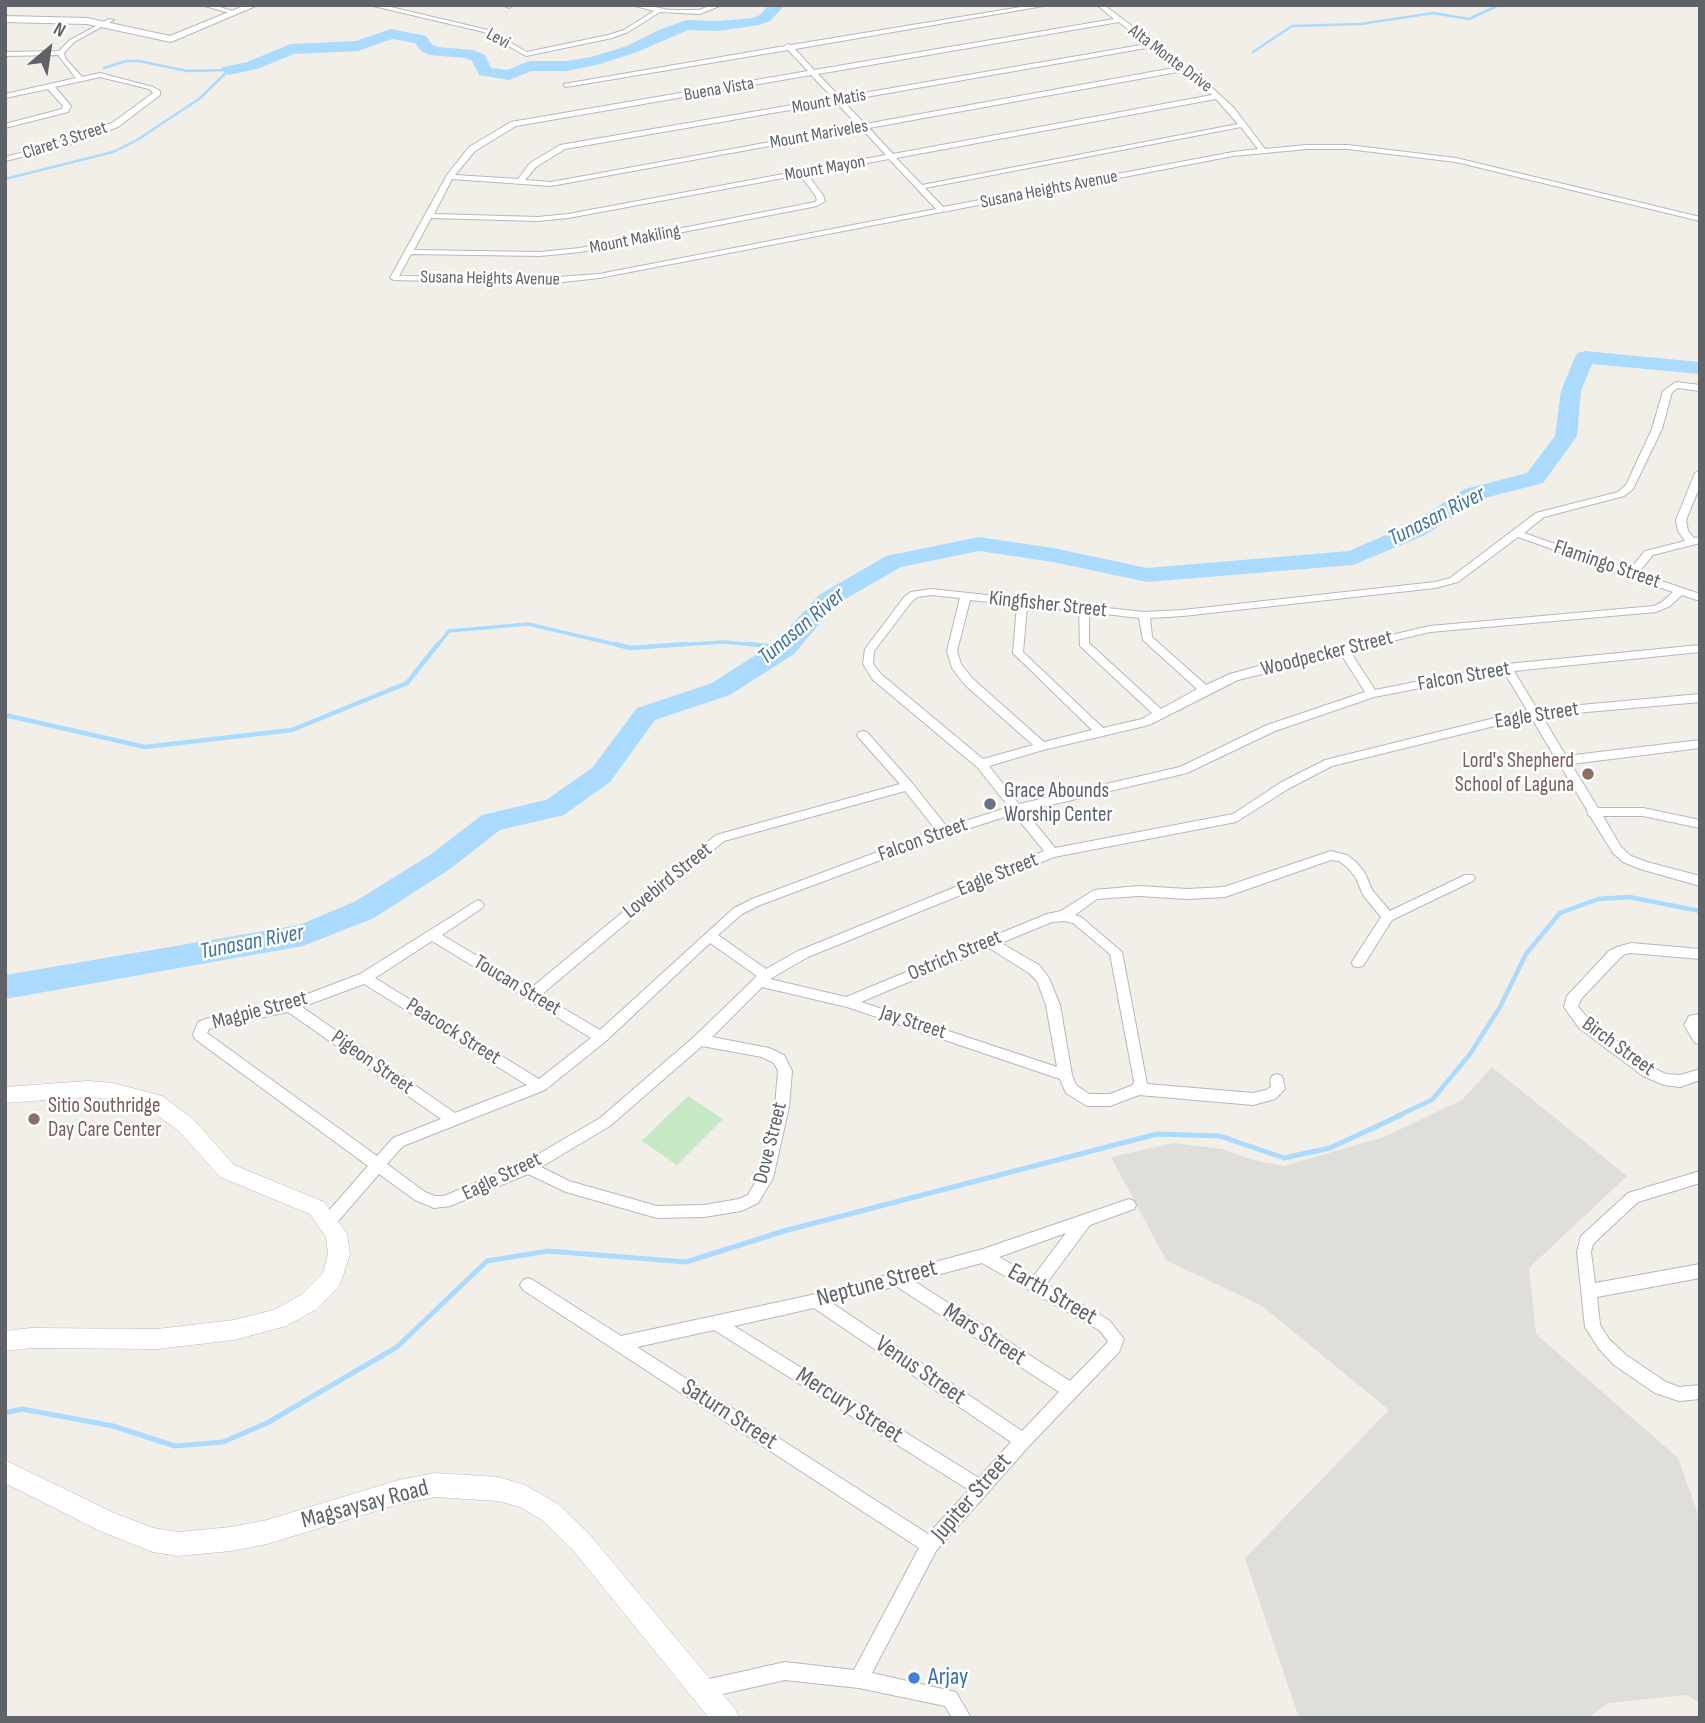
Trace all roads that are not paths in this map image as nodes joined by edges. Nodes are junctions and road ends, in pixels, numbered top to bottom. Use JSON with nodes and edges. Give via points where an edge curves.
{"nodes":[{"id":1,"x":204,"y":5,"type":"edge"},
{"id":2,"x":254,"y":5,"type":"edge"},
{"id":3,"x":372,"y":5,"type":"edge"},
{"id":4,"x":634,"y":5,"type":"edge"},
{"id":5,"x":719,"y":5,"type":"edge"},
{"id":6,"x":1046,"y":5,"type":"edge"},
{"id":7,"x":1100,"y":5,"type":"edge"},
{"id":8,"x":658,"y":11,"type":"junction"},
{"id":9,"x":233,"y":12,"type":"junction"},
{"id":10,"x":5,"y":16,"type":"edge"},
{"id":11,"x":1119,"y":20,"type":"junction"},
{"id":12,"x":107,"y":22,"type":"junction"},
{"id":13,"x":1152,"y":45,"type":"junction"},
{"id":14,"x":788,"y":46,"type":"junction"},
{"id":15,"x":61,"y":53,"type":"junction"},
{"id":16,"x":5,"y":54,"type":"edge"},
{"id":17,"x":1186,"y":68,"type":"junction"},
{"id":18,"x":814,"y":74,"type":"junction"},
{"id":19,"x":79,"y":78,"type":"junction"},
{"id":20,"x":566,"y":85,"type":"dead end"},
{"id":21,"x":50,"y":86,"type":"junction"},
{"id":22,"x":5,"y":96,"type":"edge"},
{"id":23,"x":1218,"y":96,"type":"junction"},
{"id":24,"x":837,"y":101,"type":"junction"},
{"id":25,"x":1242,"y":125,"type":"junction"},
{"id":26,"x":5,"y":126,"type":"edge"},
{"id":27,"x":863,"y":127,"type":"junction"},
{"id":28,"x":1262,"y":150,"type":"junction"},
{"id":29,"x":891,"y":156,"type":"junction"},
{"id":30,"x":5,"y":159,"type":"edge"},
{"id":31,"x":802,"y":173,"type":"junction"},
{"id":32,"x":450,"y":177,"type":"junction"},
{"id":33,"x":520,"y":183,"type":"junction"},
{"id":34,"x":921,"y":187,"type":"junction"},
{"id":35,"x":942,"y":211,"type":"junction"},
{"id":36,"x":429,"y":216,"type":"junction"},
{"id":37,"x":1700,"y":219,"type":"edge"},
{"id":38,"x":410,"y":252,"type":"junction"},
{"id":39,"x":394,"y":278,"type":"joint"},
{"id":40,"x":1700,"y":388,"type":"edge"},
{"id":41,"x":1700,"y":473,"type":"edge"},
{"id":42,"x":1514,"y":533,"type":"junction"},
{"id":43,"x":1696,"y":540,"type":"edge"},
{"id":44,"x":1632,"y":573,"type":"junction"},
{"id":45,"x":1681,"y":590,"type":"junction"},
{"id":46,"x":966,"y":596,"type":"junction"},
{"id":47,"x":1700,"y":598,"type":"edge"},
{"id":48,"x":1022,"y":603,"type":"junction"},
{"id":49,"x":1084,"y":610,"type":"junction"},
{"id":50,"x":1144,"y":615,"type":"junction"},
{"id":51,"x":1700,"y":648,"type":"edge"},
{"id":52,"x":1344,"y":650,"type":"junction"},
{"id":53,"x":1507,"y":668,"type":"junction"},
{"id":54,"x":1205,"y":690,"type":"junction"},
{"id":55,"x":1371,"y":694,"type":"junction"},
{"id":56,"x":1700,"y":698,"type":"edge"},
{"id":57,"x":1532,"y":713,"type":"junction"},
{"id":58,"x":1161,"y":715,"type":"junction"},
{"id":59,"x":1102,"y":733,"type":"junction"},
{"id":60,"x":863,"y":735,"type":"dead end"},
{"id":61,"x":1700,"y":744,"type":"edge"},
{"id":62,"x":1042,"y":746,"type":"junction"},
{"id":63,"x":1561,"y":761,"type":"junction"},
{"id":64,"x":981,"y":764,"type":"junction"},
{"id":65,"x":908,"y":786,"type":"junction"},
{"id":66,"x":1018,"y":808,"type":"junction"},
{"id":67,"x":1592,"y":811,"type":"junction"},
{"id":68,"x":1700,"y":824,"type":"edge"},
{"id":69,"x":944,"y":832,"type":"junction"},
{"id":70,"x":1052,"y":853,"type":"junction"},
{"id":71,"x":1469,"y":878,"type":"dead end"},
{"id":72,"x":1700,"y":881,"type":"edge"},
{"id":73,"x":478,"y":905,"type":"dead end"},
{"id":74,"x":1064,"y":916,"type":"junction"},
{"id":75,"x":1388,"y":917,"type":"junction"},
{"id":76,"x":432,"y":934,"type":"junction"},
{"id":77,"x":709,"y":936,"type":"junction"},
{"id":78,"x":990,"y":942,"type":"junction"},
{"id":79,"x":1700,"y":954,"type":"edge"},
{"id":80,"x":1358,"y":962,"type":"dead end"},
{"id":81,"x":365,"y":978,"type":"junction"},
{"id":82,"x":762,"y":978,"type":"junction"},
{"id":83,"x":532,"y":995,"type":"junction"},
{"id":84,"x":847,"y":1002,"type":"junction"},
{"id":85,"x":290,"y":1006,"type":"junction"},
{"id":86,"x":1700,"y":1019,"type":"edge"},
{"id":87,"x":601,"y":1038,"type":"junction"},
{"id":88,"x":1700,"y":1039,"type":"edge"},
{"id":89,"x":700,"y":1040,"type":"junction"},
{"id":90,"x":1700,"y":1074,"type":"edge"},
{"id":91,"x":1065,"y":1075,"type":"junction"},
{"id":92,"x":1277,"y":1080,"type":"dead end"},
{"id":93,"x":540,"y":1086,"type":"junction"},
{"id":94,"x":1139,"y":1089,"type":"junction"},
{"id":95,"x":5,"y":1095,"type":"edge"},
{"id":96,"x":455,"y":1121,"type":"junction"},
{"id":97,"x":377,"y":1163,"type":"junction"},
{"id":98,"x":528,"y":1167,"type":"junction"},
{"id":99,"x":1700,"y":1177,"type":"edge"},
{"id":100,"x":1129,"y":1205,"type":"dead end"},
{"id":101,"x":1086,"y":1219,"type":"junction"},
{"id":102,"x":329,"y":1221,"type":"junction"},
{"id":103,"x":984,"y":1256,"type":"junction"},
{"id":104,"x":1700,"y":1271,"type":"edge"},
{"id":105,"x":898,"y":1279,"type":"junction"},
{"id":106,"x":528,"y":1285,"type":"dead end"},
{"id":107,"x":1035,"y":1286,"type":"junction"},
{"id":108,"x":1590,"y":1291,"type":"junction"},
{"id":109,"x":816,"y":1301,"type":"junction"},
{"id":110,"x":717,"y":1324,"type":"junction"},
{"id":111,"x":1116,"y":1339,"type":"joint"},
{"id":112,"x":5,"y":1341,"type":"edge"},
{"id":113,"x":619,"y":1343,"type":"junction"},
{"id":114,"x":1071,"y":1391,"type":"junction"},
{"id":115,"x":1700,"y":1392,"type":"edge"},
{"id":116,"x":1023,"y":1440,"type":"junction"},
{"id":117,"x":5,"y":1471,"type":"edge"},
{"id":118,"x":981,"y":1488,"type":"junction"},
{"id":119,"x":930,"y":1545,"type":"junction"},
{"id":120,"x":859,"y":1679,"type":"junction"},
{"id":121,"x":705,"y":1689,"type":"junction"},
{"id":122,"x":726,"y":1718,"type":"edge"},
{"id":123,"x":962,"y":1718,"type":"edge"}],
"edges":[{"from":1,"to":9,"type":"street"},
{"from":2,"to":9,"type":"street"},
{"from":3,"to":8,"type":"street","name":"Levi","via":[[486,31],[526,54],[610,37]]},
{"from":4,"to":8,"type":"street"},
{"from":5,"to":8,"type":"street","via":[[700,12]]},
{"from":6,"to":14,"type":"street"},
{"from":7,"to":11,"type":"street","name":"Alta Monte Drive"},
{"from":9,"to":12,"type":"street","via":[[181,36],[162,38]]},
{"from":10,"to":12,"type":"street"},
{"from":11,"to":13,"type":"street","name":"Alta Monte Drive"},
{"from":11,"to":18,"type":"street","name":"Buena Vista"},
{"from":12,"to":15,"type":"street","via":[[72,41]]},
{"from":13,"to":17,"type":"street","name":"Alta Monte Drive"},
{"from":13,"to":24,"type":"street","name":"Mount Matis"},
{"from":14,"to":18,"type":"street"},
{"from":14,"to":20,"type":"street"},
{"from":15,"to":16,"type":"street"},
{"from":15,"to":19,"type":"street"},
{"from":17,"to":23,"type":"street","name":"Alta Monte Drive"},
{"from":17,"to":27,"type":"street","name":"Mount Mariveles"},
{"from":18,"to":24,"type":"street"},
{"from":18,"to":32,"type":"street","name":"Buena Vista","via":[[514,124],[472,149]]},
{"from":19,"to":21,"type":"street"},
{"from":19,"to":30,"type":"street","name":"Claret 3 Street","via":[[112,77],[158,93],[115,125]]},
{"from":21,"to":22,"type":"street"},
{"from":21,"to":26,"type":"street","via":[[67,106],[65,110]]},
{"from":23,"to":25,"type":"street","name":"Alta Monte Drive"},
{"from":23,"to":29,"type":"street","name":"Mount Mayon"},
{"from":24,"to":27,"type":"street"},
{"from":24,"to":33,"type":"street","name":"Mount Matis","via":[[563,147],[533,165]]},
{"from":25,"to":28,"type":"street","name":"Alta Monte Drive"},
{"from":25,"to":34,"type":"street"},
{"from":27,"to":29,"type":"street"},
{"from":27,"to":33,"type":"street","name":"Mount Mariveles","via":[[560,183]]},
{"from":28,"to":35,"type":"street","name":"Susana Heights Avenue"},
{"from":28,"to":37,"type":"street","name":"Susana Heights Avenue","via":[[1348,147],[1456,160]]},
{"from":29,"to":31,"type":"street","name":"Mount Mayon"},
{"from":29,"to":34,"type":"street"},
{"from":31,"to":36,"type":"street","name":"Mount Mayon","via":[[568,216]]},
{"from":31,"to":38,"type":"street","name":"Mount Makiling","via":[[819,195],[817,204],[580,250],[540,254]]},
{"from":32,"to":33,"type":"street","name":"Mount Mariveles"},
{"from":32,"to":36,"type":"street","name":"Buena Vista"},
{"from":34,"to":35,"type":"street"},
{"from":35,"to":39,"type":"street","name":"Susana Heights Avenue","via":[[573,280]]},
{"from":36,"to":38,"type":"street","name":"Buena Vista"},
{"from":38,"to":39,"type":"street","name":"Buena Vista"},
{"from":40,"to":42,"type":"street","name":"Kingfisher Street","via":[[1676,385],[1668,391],[1657,429],[1630,487],[1607,499],[1540,515]]},
{"from":41,"to":43,"type":"street","via":[[1681,520],[1683,531]]},
{"from":42,"to":44,"type":"street","name":"Flamingo Street"},
{"from":42,"to":50,"type":"street","name":"Kingfisher Street","via":[[1472,568],[1435,586]]},
{"from":43,"to":44,"type":"street","via":[[1650,553]]},
{"from":44,"to":45,"type":"street","name":"Flamingo Street"},
{"from":45,"to":47,"type":"street","name":"Flamingo Street"},
{"from":45,"to":52,"type":"street","name":"Woodpecker Street","via":[[1652,610],[1430,629]]},
{"from":46,"to":48,"type":"street","name":"Kingfisher Street"},
{"from":46,"to":62,"type":"street","via":[[952,651],[956,665]]},
{"from":46,"to":64,"type":"street","name":"Kingfisher Street","via":[[923,592],[909,598],[870,651],[867,664]]},
{"from":48,"to":49,"type":"street","name":"Kingfisher Street"},
{"from":48,"to":59,"type":"street","via":[[1018,653]]},
{"from":49,"to":50,"type":"street","name":"Kingfisher Street"},
{"from":49,"to":58,"type":"street","via":[[1084,644]]},
{"from":50,"to":54,"type":"street","via":[[1146,638]]},
{"from":51,"to":53,"type":"street","name":"Falcon Street"},
{"from":52,"to":54,"type":"street","name":"Woodpecker Street","via":[[1234,677]]},
{"from":52,"to":55,"type":"street"},
{"from":53,"to":55,"type":"street","name":"Falcon Street"},
{"from":53,"to":57,"type":"street"},
{"from":54,"to":58,"type":"street","name":"Woodpecker Street"},
{"from":55,"to":66,"type":"street","name":"Falcon Street","via":[[1271,728],[1183,770]]},
{"from":56,"to":57,"type":"street","name":"Eagle Street"},
{"from":57,"to":63,"type":"street"},
{"from":57,"to":70,"type":"street","name":"Eagle Street","via":[[1329,763],[1236,818]]},
{"from":58,"to":59,"type":"street","name":"Woodpecker Street"},
{"from":59,"to":62,"type":"street","name":"Woodpecker Street"},
{"from":60,"to":65,"type":"street"},
{"from":61,"to":63,"type":"street"},
{"from":62,"to":64,"type":"street","name":"Woodpecker Street"},
{"from":63,"to":67,"type":"street"},
{"from":64,"to":66,"type":"street","name":"Kingfisher Street"},
{"from":65,"to":69,"type":"street"},
{"from":65,"to":83,"type":"street","name":"Lovebird Street","via":[[720,838]]},
{"from":66,"to":69,"type":"street","name":"Falcon Street"},
{"from":66,"to":70,"type":"street","name":"Kingfisher Street"},
{"from":67,"to":68,"type":"street","via":[[1643,813]]},
{"from":67,"to":72,"type":"street","via":[[1627,859]]},
{"from":69,"to":77,"type":"street","name":"Falcon Street","via":[[756,902]]},
{"from":70,"to":82,"type":"street","name":"Eagle Street","via":[[803,954]]},
{"from":71,"to":75,"type":"street"},
{"from":73,"to":76,"type":"street","name":"Magpie Street"},
{"from":74,"to":75,"type":"street","name":"Ostrich Street","via":[[1094,895],[1225,892],[1331,855],[1352,865]]},
{"from":74,"to":78,"type":"street","name":"Ostrich Street"},
{"from":74,"to":94,"type":"street","via":[[1077,920],[1116,952]]},
{"from":75,"to":80,"type":"street"},
{"from":76,"to":81,"type":"street","name":"Magpie Street"},
{"from":76,"to":83,"type":"street","name":"Toucan Street"},
{"from":77,"to":82,"type":"street"},
{"from":77,"to":87,"type":"street","name":"Falcon Street"},
{"from":78,"to":84,"type":"street","name":"Ostrich Street"},
{"from":78,"to":91,"type":"street","via":[[1042,978],[1053,1005]]},
{"from":79,"to":90,"type":"street","name":"Birch Street","via":[[1622,950],[1577,994],[1571,1007],[1584,1024],[1648,1072],[1680,1081]]},
{"from":81,"to":85,"type":"street","name":"Magpie Street"},
{"from":81,"to":93,"type":"street","name":"Peacock Street"},
{"from":82,"to":84,"type":"street","name":"Jay Street"},
{"from":82,"to":89,"type":"street","name":"Eagle Street"},
{"from":83,"to":87,"type":"street","name":"Toucan Street"},
{"from":84,"to":91,"type":"street","name":"Jay Street"},
{"from":85,"to":96,"type":"street","name":"Pigeon Street"},
{"from":85,"to":97,"type":"street","name":"Magpie Street","via":[[210,1023],[200,1035]]},
{"from":86,"to":88,"type":"street","via":[[1691,1025]]},
{"from":87,"to":93,"type":"street","name":"Falcon Street"},
{"from":89,"to":98,"type":"street","name":"Eagle Street","via":[[605,1122]]},
{"from":89,"to":98,"type":"street","name":"Dove Street","via":[[764,1052],[779,1059],[785,1071],[766,1178],[753,1199],[741,1205],[657,1212],[566,1186]]},
{"from":91,"to":94,"type":"street","via":[[1071,1089],[1087,1100],[1110,1100]]},
{"from":92,"to":94,"type":"street","via":[[1278,1089],[1253,1099]]},
{"from":93,"to":96,"type":"street","name":"Falcon Street"},
{"from":95,"to":102,"type":"main road","via":[[88,1089],[155,1102],[186,1125],[228,1171],[302,1200]]},
{"from":96,"to":97,"type":"street","name":"Falcon Street","via":[[398,1142]]},
{"from":97,"to":98,"type":"street","name":"Eagle Street","via":[[434,1202],[454,1200]]},
{"from":97,"to":102,"type":"street","name":"Falcon Street"},
{"from":99,"to":108,"type":"street","via":[[1633,1197],[1586,1241]]},
{"from":100,"to":101,"type":"street","name":"Neptune Street"},
{"from":101,"to":103,"type":"street","name":"Neptune Street"},
{"from":101,"to":107,"type":"street"},
{"from":102,"to":112,"type":"main road","via":[[339,1254],[332,1278],[309,1302],[278,1319],[181,1337]]},
{"from":103,"to":105,"type":"street","name":"Neptune Street"},
{"from":103,"to":107,"type":"street","name":"Earth Street"},
{"from":104,"to":108,"type":"street"},
{"from":105,"to":109,"type":"street","name":"Neptune Street"},
{"from":105,"to":114,"type":"street","name":"Mars Street"},
{"from":106,"to":113,"type":"street","name":"Saturn Street"},
{"from":107,"to":111,"type":"street","name":"Earth Street","via":[[1104,1325]]},
{"from":108,"to":115,"type":"street","via":[[1593,1327],[1620,1360],[1661,1388],[1679,1394]]},
{"from":109,"to":110,"type":"street","name":"Neptune Street"},
{"from":109,"to":116,"type":"street","name":"Venus Street"},
{"from":110,"to":113,"type":"street","name":"Neptune Street"},
{"from":110,"to":118,"type":"street","name":"Mercury Street"},
{"from":111,"to":114,"type":"street","name":"Jupiter Street","via":[[1114,1347]]},
{"from":113,"to":119,"type":"street","name":"Saturn Street"},
{"from":114,"to":116,"type":"street","name":"Jupiter Street"},
{"from":116,"to":118,"type":"street","name":"Jupiter Street"},
{"from":117,"to":121,"type":"main road","name":"Magsaysay Road","via":[[108,1523],[178,1544],[267,1532],[435,1485],[498,1489],[525,1497],[550,1512],[581,1542]]},
{"from":118,"to":119,"type":"street","name":"Jupiter Street"},
{"from":119,"to":120,"type":"street","name":"Jupiter Street"},
{"from":120,"to":121,"type":"street","via":[[785,1671]]},
{"from":120,"to":123,"type":"street","via":[[950,1698]]},
{"from":121,"to":122,"type":"main road","name":"Magsaysay Road"}]}
